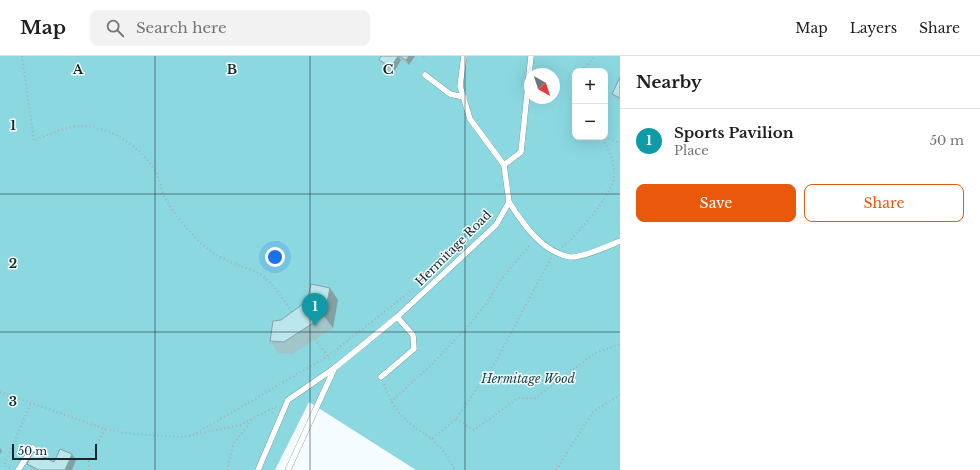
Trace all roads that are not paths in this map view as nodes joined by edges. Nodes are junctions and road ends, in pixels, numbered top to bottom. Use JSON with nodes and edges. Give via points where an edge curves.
{"nodes":[{"id":1,"x":464,"y":56,"type":"edge"},
{"id":2,"x":532,"y":56,"type":"edge"},
{"id":3,"x":425,"y":75,"type":"dead end"},
{"id":4,"x":464,"y":97,"type":"junction"},
{"id":5,"x":504,"y":165,"type":"junction"},
{"id":6,"x":509,"y":202,"type":"junction"},
{"id":7,"x":620,"y":241,"type":"edge"},
{"id":8,"x":397,"y":317,"type":"junction"},
{"id":9,"x":336,"y":367,"type":"junction"},
{"id":10,"x":381,"y":378,"type":"road end"},
{"id":11,"x":33,"y":448,"type":"dead end"},
{"id":12,"x":18,"y":470,"type":"edge"},
{"id":13,"x":258,"y":470,"type":"edge"},
{"id":14,"x":288,"y":470,"type":"edge"}],
"edges":[{"from":1,"to":4,"type":"lane","via":[[460,86]]},
{"from":2,"to":5,"type":"lane","via":[[521,152]]},
{"from":3,"to":4,"type":"lane","via":[[450,94]]},
{"from":4,"to":5,"type":"lane","via":[[470,119]]},
{"from":5,"to":6,"type":"lane"},
{"from":6,"to":7,"type":"lane","via":[[520,220],[554,252],[571,257],[591,253]]},
{"from":6,"to":8,"type":"lane","name":"Hermitage Road","via":[[494,227]]},
{"from":8,"to":9,"type":"lane","name":"Hermitage Road"},
{"from":8,"to":10,"type":"lane","via":[[413,335],[414,349]]},
{"from":9,"to":13,"type":"lane","name":"Hermitage Road","via":[[288,400]]},
{"from":9,"to":14,"type":"lane"},
{"from":11,"to":12,"type":"lane"}]}
